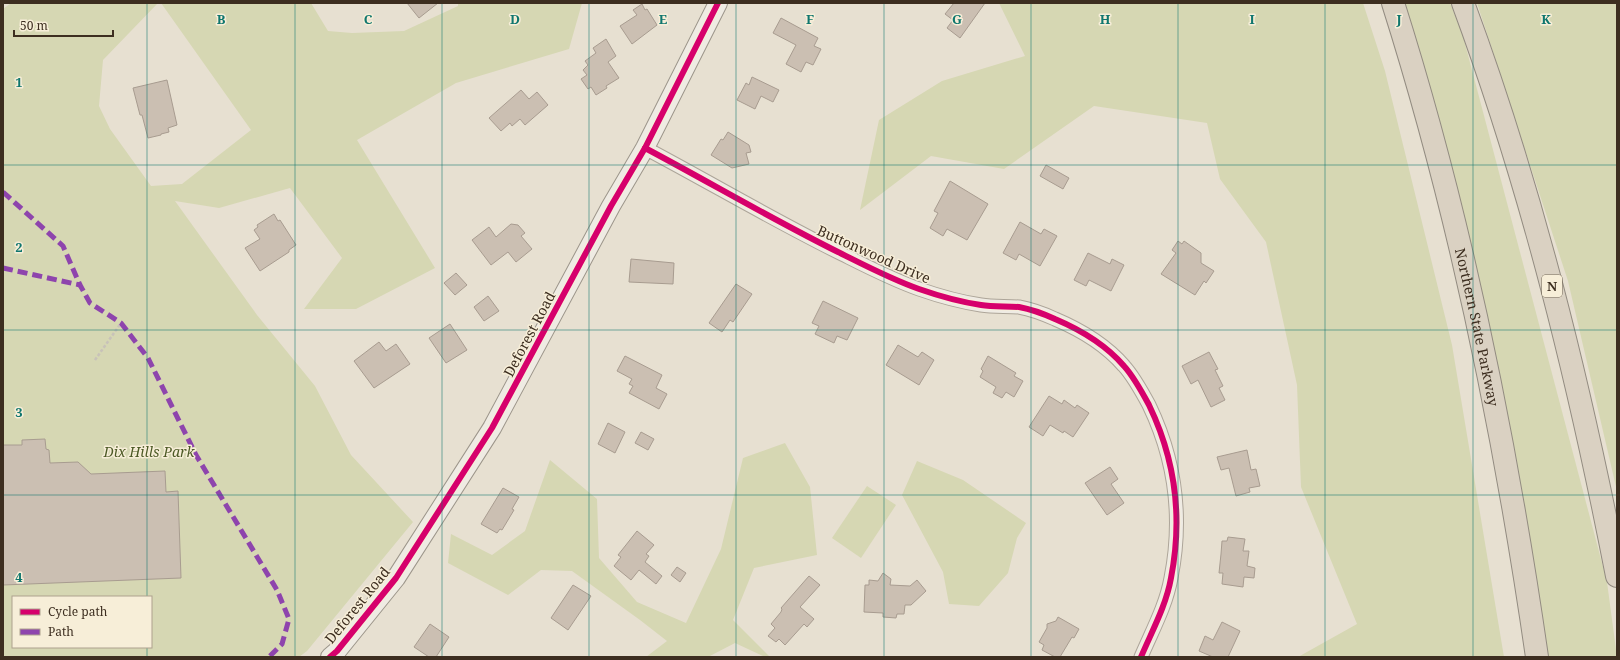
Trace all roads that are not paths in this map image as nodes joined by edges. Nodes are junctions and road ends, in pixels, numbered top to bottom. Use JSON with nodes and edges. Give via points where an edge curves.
{"nodes":[{"id":1,"x":718,"y":3,"type":"edge"},
{"id":2,"x":1393,"y":3,"type":"edge"},
{"id":3,"x":1463,"y":3,"type":"edge"},
{"id":4,"x":645,"y":148,"type":"junction"},
{"id":5,"x":1617,"y":576,"type":"edge"},
{"id":6,"x":330,"y":657,"type":"edge"},
{"id":7,"x":1141,"y":657,"type":"edge"},
{"id":8,"x":1537,"y":657,"type":"edge"}],
"edges":[{"from":1,"to":4,"type":"street","name":"Deforest Road"},
{"from":2,"to":8,"type":"highway","name":"Northern State Parkway","via":[[1439,157],[1473,298],[1502,441]]},
{"from":3,"to":5,"type":"highway","number":"N","via":[[1502,114],[1546,263],[1588,431]]},
{"from":4,"to":6,"type":"street","name":"Deforest Road","via":[[492,428],[396,578]]},
{"from":4,"to":7,"type":"street","name":"Buttonwood Drive","via":[[882,274],[949,298],[982,305],[1021,308],[1054,318],[1104,346],[1126,367],[1160,429],[1171,467],[1177,505],[1171,579],[1161,613]]}]}
